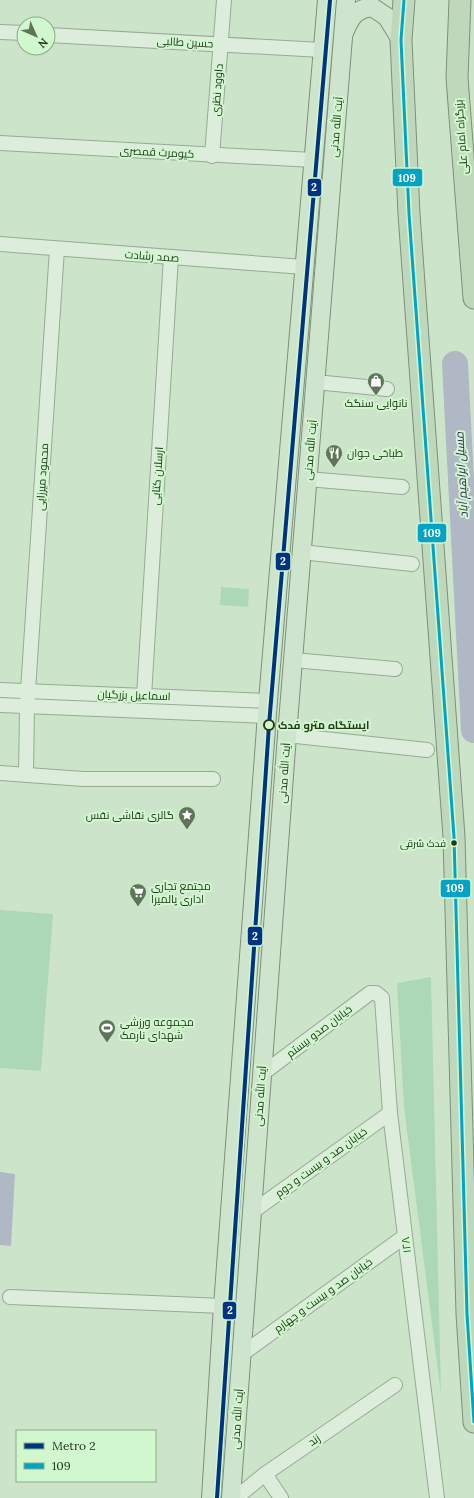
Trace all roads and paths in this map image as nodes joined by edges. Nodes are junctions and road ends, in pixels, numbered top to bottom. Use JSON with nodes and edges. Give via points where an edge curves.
{"nodes":[{"id":1,"x":224,"y":0,"type":"edge"},
{"id":2,"x":327,"y":0,"type":"edge"},
{"id":3,"x":346,"y":0,"type":"edge"},
{"id":4,"x":404,"y":0,"type":"edge"},
{"id":5,"x":460,"y":0,"type":"edge"},
{"id":6,"x":0,"y":32,"type":"edge"},
{"id":7,"x":16,"y":33,"type":"edge"},
{"id":8,"x":56,"y":35,"type":"edge"},
{"id":9,"x":343,"y":35,"type":"junction"},
{"id":10,"x":401,"y":40,"type":"junction"},
{"id":11,"x":220,"y":44,"type":"junction"},
{"id":12,"x":322,"y":50,"type":"junction"},
{"id":13,"x":0,"y":143,"type":"edge"},
{"id":14,"x":212,"y":156,"type":"junction"},
{"id":15,"x":313,"y":160,"type":"junction"},
{"id":16,"x":0,"y":244,"type":"edge"},
{"id":17,"x":57,"y":249,"type":"junction"},
{"id":18,"x":171,"y":257,"type":"junction"},
{"id":19,"x":304,"y":267,"type":"junction"},
{"id":20,"x":474,"y":298,"type":"edge"},
{"id":21,"x":315,"y":382,"type":"junction"},
{"id":22,"x":387,"y":389,"type":"dead end"},
{"id":23,"x":307,"y":479,"type":"junction"},
{"id":24,"x":402,"y":487,"type":"dead end"},
{"id":25,"x":280,"y":550,"type":"junction"},
{"id":26,"x":302,"y":552,"type":"junction"},
{"id":27,"x":412,"y":564,"type":"dead end"},
{"id":28,"x":293,"y":660,"type":"junction"},
{"id":29,"x":395,"y":669,"type":"dead end"},
{"id":30,"x":0,"y":690,"type":"edge"},
{"id":31,"x":28,"y":691,"type":"junction"},
{"id":32,"x":144,"y":696,"type":"junction"},
{"id":33,"x":0,"y":705,"type":"edge"},
{"id":34,"x":27,"y":706,"type":"junction"},
{"id":35,"x":268,"y":708,"type":"junction"},
{"id":36,"x":289,"y":709,"type":"junction"},
{"id":37,"x":287,"y":735,"type":"junction"},
{"id":38,"x":427,"y":750,"type":"dead end"},
{"id":39,"x":0,"y":773,"type":"edge"},
{"id":40,"x":26,"y":775,"type":"junction"},
{"id":41,"x":213,"y":779,"type":"dead end"},
{"id":42,"x":376,"y":994,"type":"joint"},
{"id":43,"x":262,"y":1074,"type":"junction"},
{"id":44,"x":390,"y":1113,"type":"junction"},
{"id":45,"x":252,"y":1212,"type":"junction"},
{"id":46,"x":405,"y":1236,"type":"junction"},
{"id":47,"x":10,"y":1297,"type":"dead end"},
{"id":48,"x":224,"y":1306,"type":"junction"},
{"id":49,"x":242,"y":1354,"type":"junction"},
{"id":50,"x":395,"y":1385,"type":"dead end"},
{"id":51,"x":474,"y":1422,"type":"edge"},
{"id":52,"x":265,"y":1474,"type":"junction"},
{"id":53,"x":211,"y":1498,"type":"edge"},
{"id":54,"x":231,"y":1498,"type":"edge"},
{"id":55,"x":236,"y":1498,"type":"edge"},
{"id":56,"x":281,"y":1498,"type":"edge"},
{"id":57,"x":437,"y":1498,"type":"edge"}],
"edges":[{"from":1,"to":11,"type":"street","name":"داوود نظری"},
{"from":2,"to":12,"type":"main road","name":"آیت الله مدنی"},
{"from":3,"to":9,"type":"main road","name":"آیت الله مدنی"},
{"from":4,"to":10,"type":"highway"},
{"from":5,"to":20,"type":"highway","name":"بزرگراه امام علی","via":[[456,78]]},
{"from":6,"to":7,"type":"street"},
{"from":8,"to":11,"type":"street","name":"حسین طالبی"},
{"from":9,"to":10,"type":"main road","via":[[350,18],[362,8],[372,7],[387,17]]},
{"from":9,"to":21,"type":"main road","name":"آیت الله مدنی"},
{"from":10,"to":51,"type":"highway","via":[[409,214],[454,837],[467,1314]]},
{"from":11,"to":12,"type":"street","name":"حسین طالبی"},
{"from":11,"to":14,"type":"street","name":"داوود نظری"},
{"from":12,"to":15,"type":"main road","name":"آیت الله مدنی"},
{"from":13,"to":14,"type":"street","name":"کیومرث قمصری"},
{"from":14,"to":15,"type":"street","name":"کیومرث قمصری"},
{"from":15,"to":19,"type":"main road","name":"آیت الله مدنی"},
{"from":16,"to":17,"type":"street","name":"صمد رشادت"},
{"from":17,"to":18,"type":"street","name":"صمد رشادت"},
{"from":17,"to":31,"type":"street","name":"محمود میرزایی"},
{"from":18,"to":19,"type":"street","name":"صمد رشادت"},
{"from":18,"to":32,"type":"street","name":"ارسلان کتابی"},
{"from":19,"to":25,"type":"main road","name":"آیت الله مدنی"},
{"from":21,"to":22,"type":"street"},
{"from":21,"to":23,"type":"main road","name":"آیت الله مدنی"},
{"from":23,"to":24,"type":"street"},
{"from":23,"to":26,"type":"main road","name":"آیت الله مدنی"},
{"from":25,"to":26,"type":"main road"},
{"from":25,"to":35,"type":"main road","name":"آیت الله مدنی"},
{"from":26,"to":27,"type":"street"},
{"from":26,"to":28,"type":"main road","name":"آیت الله مدنی"},
{"from":28,"to":29,"type":"street"},
{"from":28,"to":36,"type":"main road","name":"آیت الله مدنی"},
{"from":30,"to":31,"type":"street","name":"اسماعیل بزرگیان"},
{"from":31,"to":32,"type":"street","name":"اسماعیل بزرگیان"},
{"from":31,"to":34,"type":"street","name":"محمود میرزایی"},
{"from":32,"to":35,"type":"street","name":"اسماعیل بزرگیان"},
{"from":33,"to":34,"type":"street","name":"اسماعیل بزرگیان"},
{"from":34,"to":35,"type":"street","name":"اسماعیل بزرگیان"},
{"from":34,"to":40,"type":"street","name":"محمود میرزایی"},
{"from":35,"to":36,"type":"main road"},
{"from":35,"to":48,"type":"main road","name":"آیت الله مدنی"},
{"from":36,"to":37,"type":"main road","name":"آیت الله مدنی"},
{"from":37,"to":38,"type":"street"},
{"from":37,"to":43,"type":"main road","name":"آیت الله مدنی"},
{"from":39,"to":40,"type":"street"},
{"from":40,"to":41,"type":"street","via":[[83,779]]},
{"from":42,"to":43,"type":"street","name":"خیابان صدو بیستم","via":[[370,993]]},
{"from":42,"to":44,"type":"street","name":"۱۲۸","via":[[382,998]]},
{"from":43,"to":45,"type":"main road","name":"آیت الله مدنی"},
{"from":44,"to":45,"type":"street","name":"خیابان صد و بیست و دوم"},
{"from":44,"to":46,"type":"street","name":"۱۲۸"},
{"from":45,"to":49,"type":"main road","name":"آیت الله مدنی"},
{"from":46,"to":49,"type":"street","name":"خیابان صد و بیست و چهارم"},
{"from":46,"to":57,"type":"street","name":"۱۲۸"},
{"from":47,"to":48,"type":"street"},
{"from":48,"to":53,"type":"main road","name":"آیت الله مدنی"},
{"from":49,"to":54,"type":"main road","name":"آیت الله مدنی"},
{"from":50,"to":52,"type":"street","name":"زند"},
{"from":52,"to":55,"type":"street","name":"زند"},
{"from":52,"to":56,"type":"street"}]}
